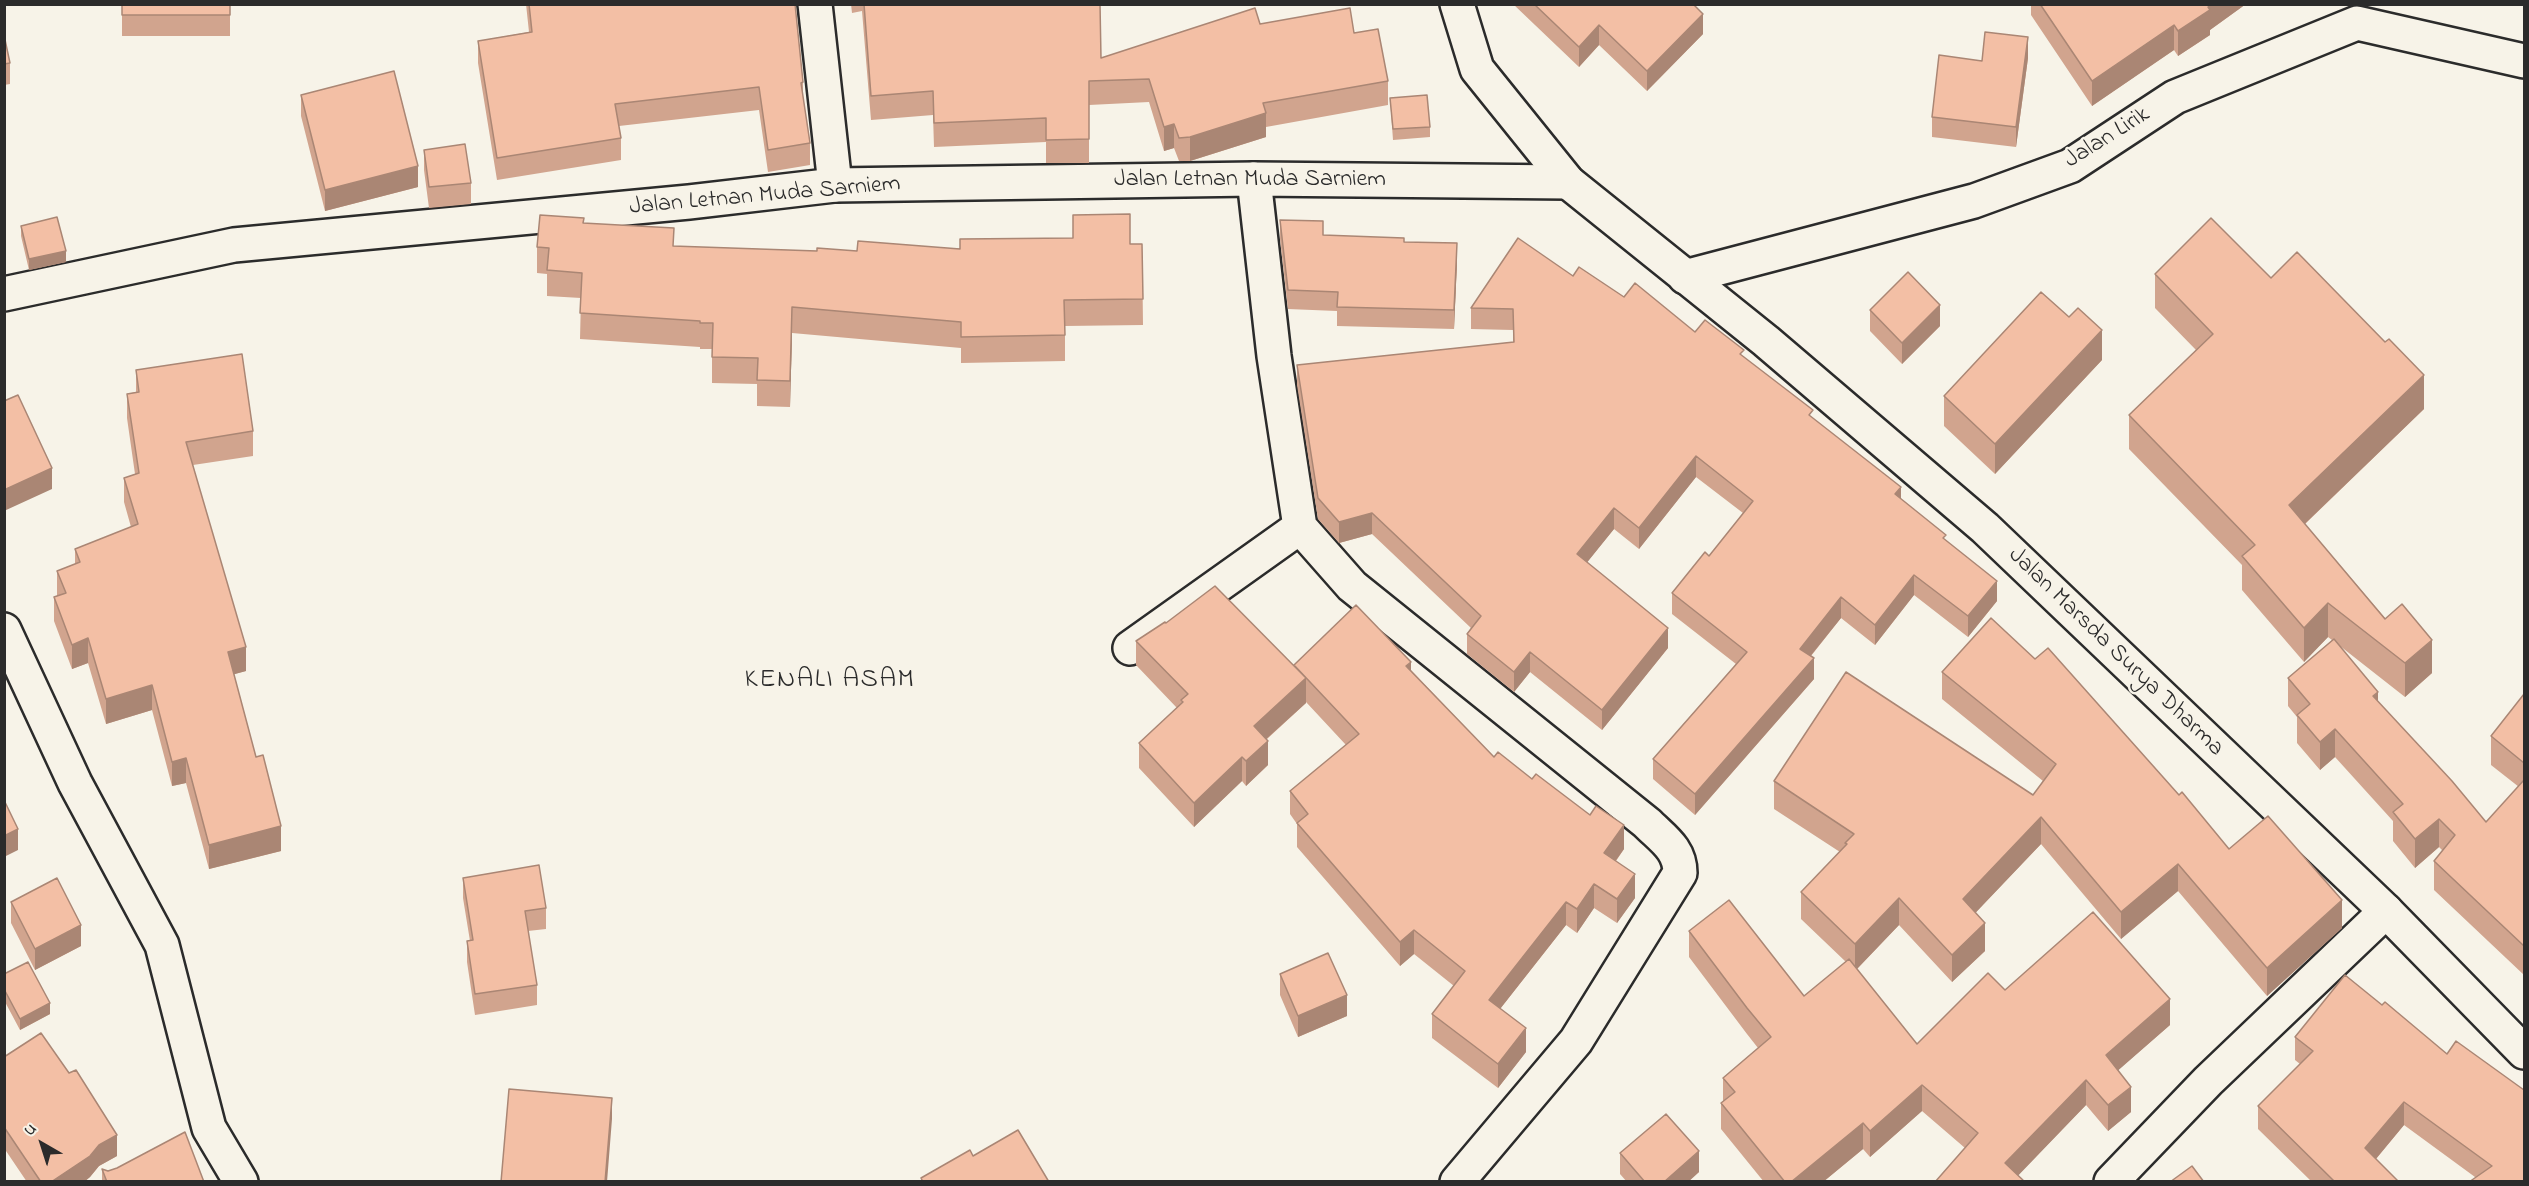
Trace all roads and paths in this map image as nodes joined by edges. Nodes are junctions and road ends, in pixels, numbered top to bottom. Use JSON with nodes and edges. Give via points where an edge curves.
{"nodes":[{"id":1,"x":815,"y":4,"type":"edge"},
{"id":2,"x":1457,"y":4,"type":"edge"},
{"id":3,"x":2361,"y":14,"type":"edge"},
{"id":4,"x":2524,"y":61,"type":"edge"},
{"id":5,"x":1254,"y":179,"type":"junction"},
{"id":6,"x":1568,"y":182,"type":"junction"},
{"id":7,"x":835,"y":185,"type":"junction"},
{"id":8,"x":1685,"y":277,"type":"junction"},
{"id":9,"x":4,"y":294,"type":"edge"},
{"id":10,"x":1300,"y":527,"type":"junction"},
{"id":11,"x":4,"y":630,"type":"edge"},
{"id":12,"x":1131,"y":648,"type":"dead end"},
{"id":13,"x":2386,"y":911,"type":"junction"},
{"id":14,"x":2524,"y":1052,"type":"edge"},
{"id":15,"x":210,"y":1128,"type":"junction"},
{"id":16,"x":179,"y":1144,"type":"edge"},
{"id":17,"x":241,"y":1182,"type":"edge"},
{"id":18,"x":1457,"y":1182,"type":"edge"},
{"id":19,"x":2111,"y":1182,"type":"edge"}],
"edges":[{"from":1,"to":7,"type":"main road"},
{"from":2,"to":6,"type":"main road","name":"Jalan Marsda Surya Dharma","via":[[1477,69]]},
{"from":3,"to":4,"type":"main road","name":"Jalan Lirik"},
{"from":3,"to":8,"type":"main road","name":"Jalan Lirik","via":[[2175,97],[2070,166],[1974,201]]},
{"from":5,"to":6,"type":"main road","name":"Jalan Letnan Muda Sarniem"},
{"from":5,"to":7,"type":"main road","name":"Jalan Letnan Muda Sarniem"},
{"from":5,"to":10,"type":"main road","via":[[1274,356]]},
{"from":6,"to":8,"type":"main road","name":"Jalan Marsda Surya Dharma"},
{"from":7,"to":9,"type":"main road","name":"Jalan Letnan Muda Sarniem","via":[[234,245]]},
{"from":8,"to":13,"type":"main road","name":"Jalan Marsda Surya Dharma","via":[[1985,528]]},
{"from":10,"to":12,"type":"main road"},
{"from":10,"to":18,"type":"main road","via":[[1352,586],[1647,823],[1677,853],[1680,863],[1680,873],[1576,1041]]},
{"from":11,"to":15,"type":"main road","via":[[75,783],[162,945]]},
{"from":13,"to":14,"type":"main road","name":"Jalan Marsda Surya Dharma"},
{"from":13,"to":19,"type":"main road","via":[[2208,1081]]},
{"from":15,"to":16,"type":"main road"},
{"from":15,"to":17,"type":"main road"}]}
